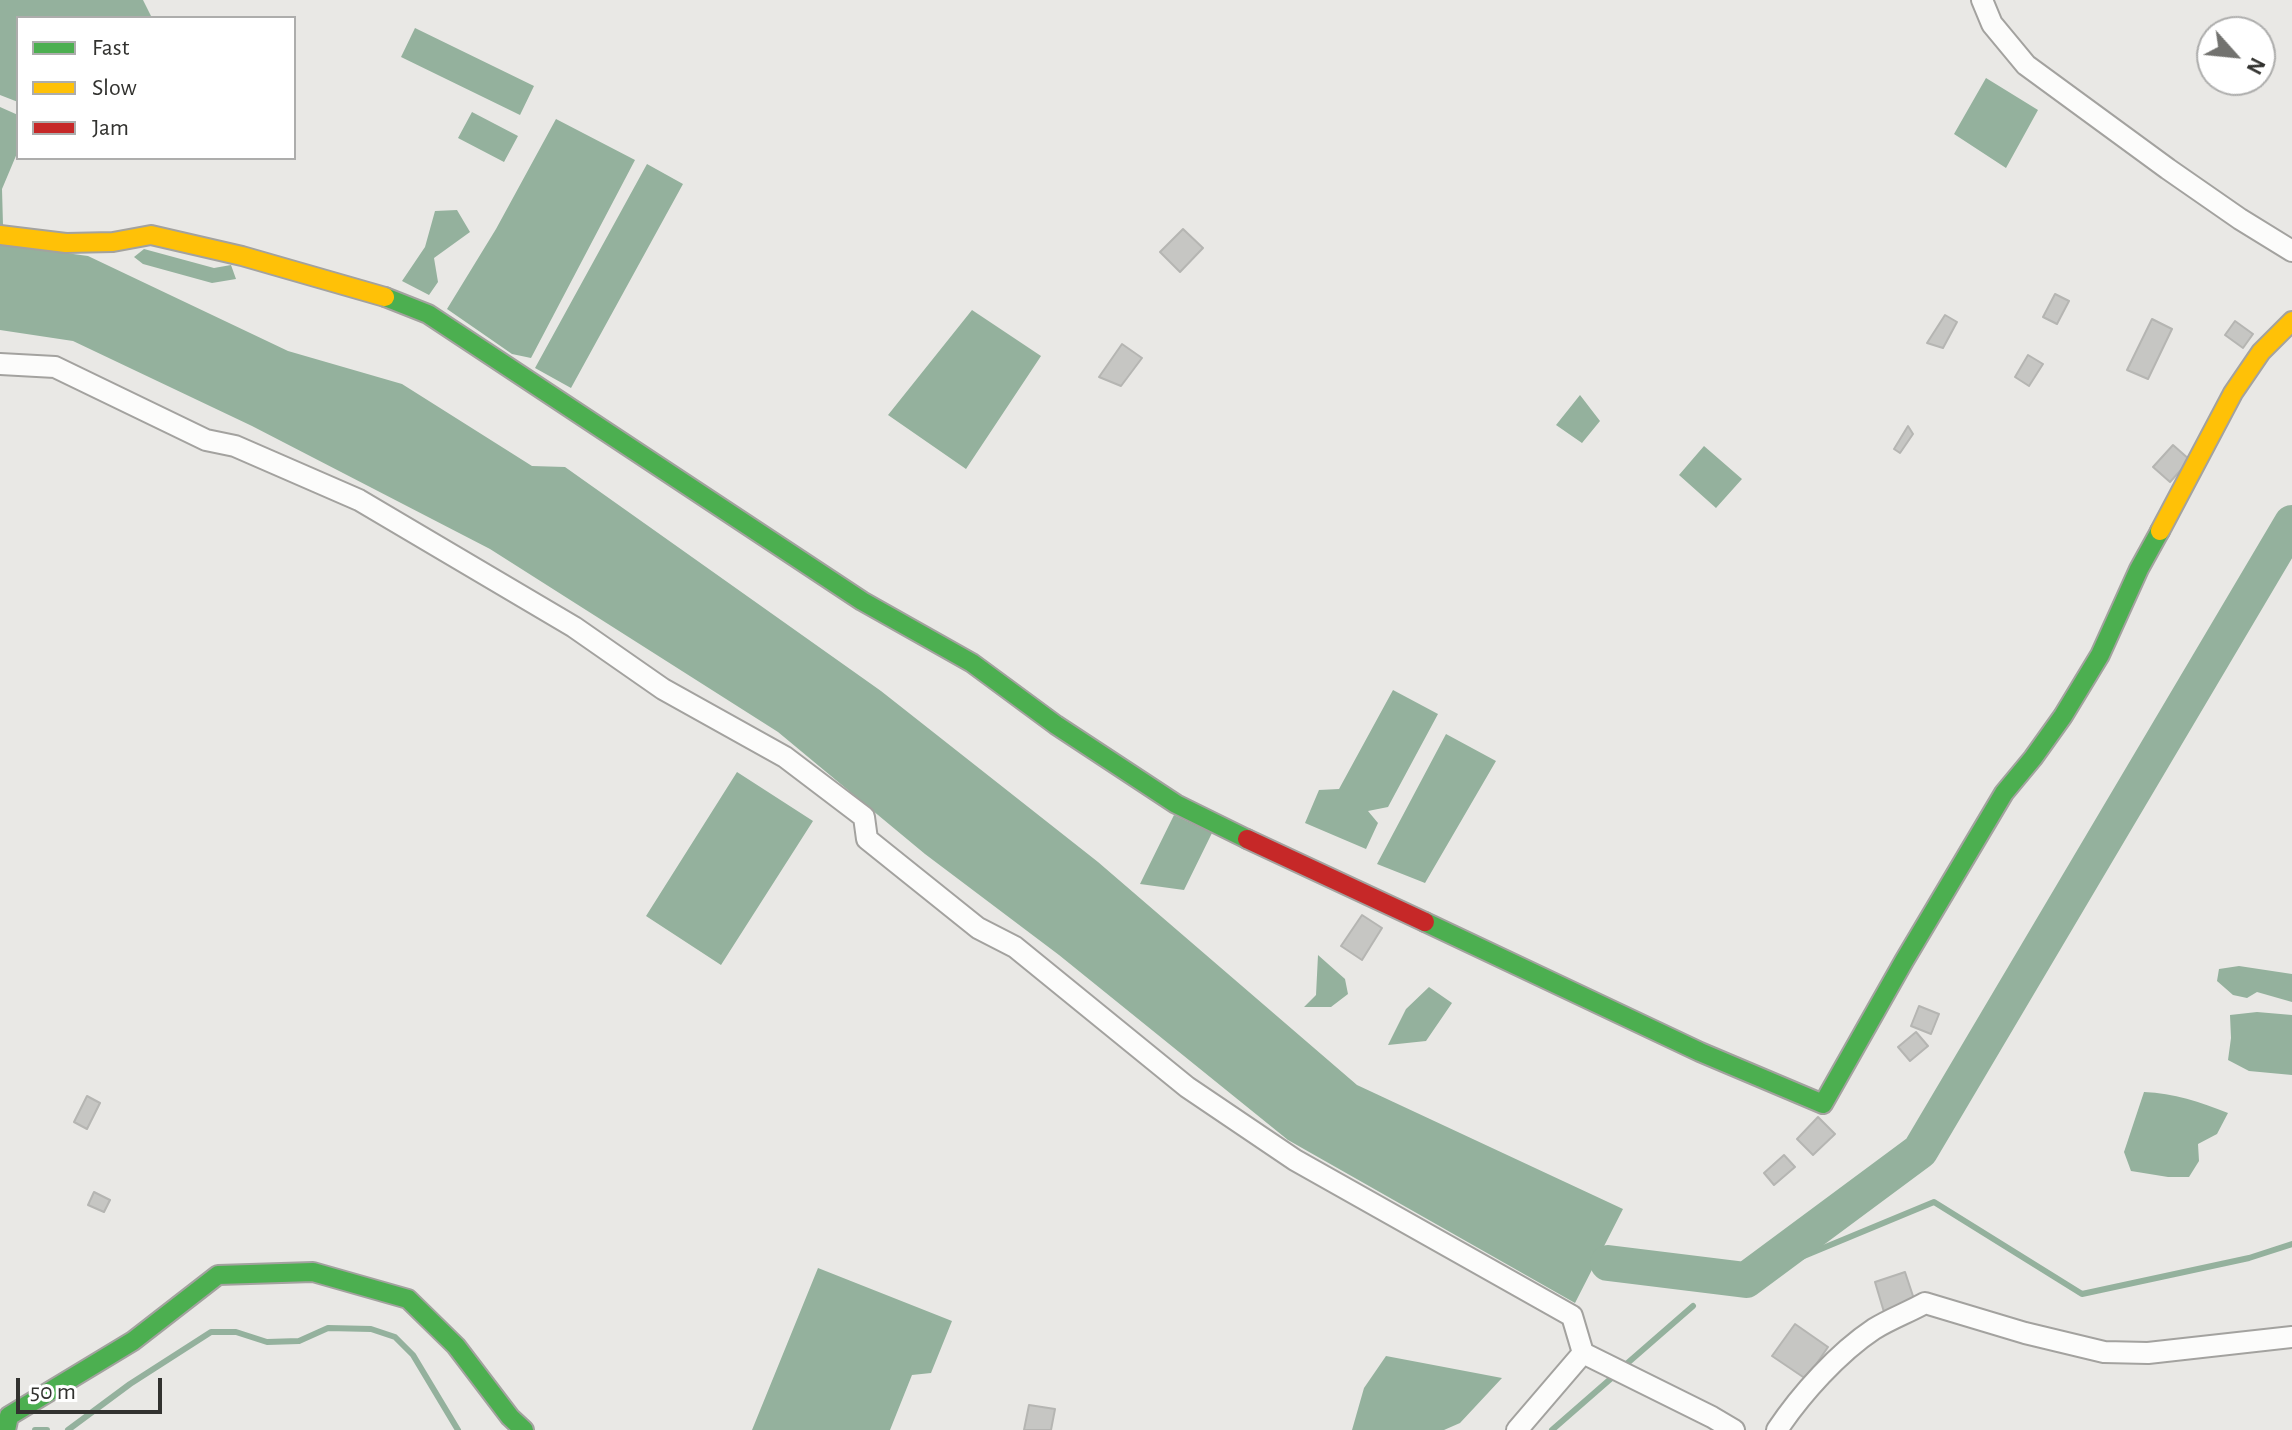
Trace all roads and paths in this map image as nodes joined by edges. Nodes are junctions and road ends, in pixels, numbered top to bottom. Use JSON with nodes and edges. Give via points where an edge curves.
{"nodes":[{"id":1,"x":1982,"y":0,"type":"edge"},
{"id":2,"x":0,"y":235,"type":"edge"},
{"id":3,"x":2292,"y":251,"type":"edge"},
{"id":4,"x":2292,"y":321,"type":"edge"},
{"id":5,"x":0,"y":364,"type":"edge"},
{"id":6,"x":2292,"y":1337,"type":"edge"},
{"id":7,"x":1583,"y":1353,"type":"junction"},
{"id":8,"x":6,"y":1430,"type":"edge"},
{"id":9,"x":524,"y":1430,"type":"edge"},
{"id":10,"x":1517,"y":1430,"type":"edge"},
{"id":11,"x":1734,"y":1430,"type":"edge"},
{"id":12,"x":1777,"y":1430,"type":"edge"}],
"edges":[{"from":1,"to":3,"type":"street","via":[[1992,24],[2026,65],[2156,161]]},
{"from":2,"to":4,"type":"street","via":[[66,243],[151,235],[256,260],[428,314],[862,601],[972,663],[1176,804],[1700,1052],[1823,1104],[2004,793],[2063,716],[2100,655],[2139,569],[2233,393],[2261,352]]},
{"from":5,"to":7,"type":"street","via":[[55,367],[206,440],[235,446],[359,500],[574,627],[663,689],[785,757],[864,817],[867,839],[978,928],[1015,947],[1187,1087],[1295,1160],[1572,1316]]},
{"from":6,"to":12,"type":"street","via":[[2148,1353],[2104,1352],[1925,1303],[1874,1329],[1846,1353],[1810,1387]]},
{"from":7,"to":10,"type":"street"},
{"from":7,"to":11,"type":"street"},
{"from":8,"to":9,"type":"street","via":[[9,1416],[133,1341],[218,1275],[313,1272],[408,1299],[456,1346]]}]}
